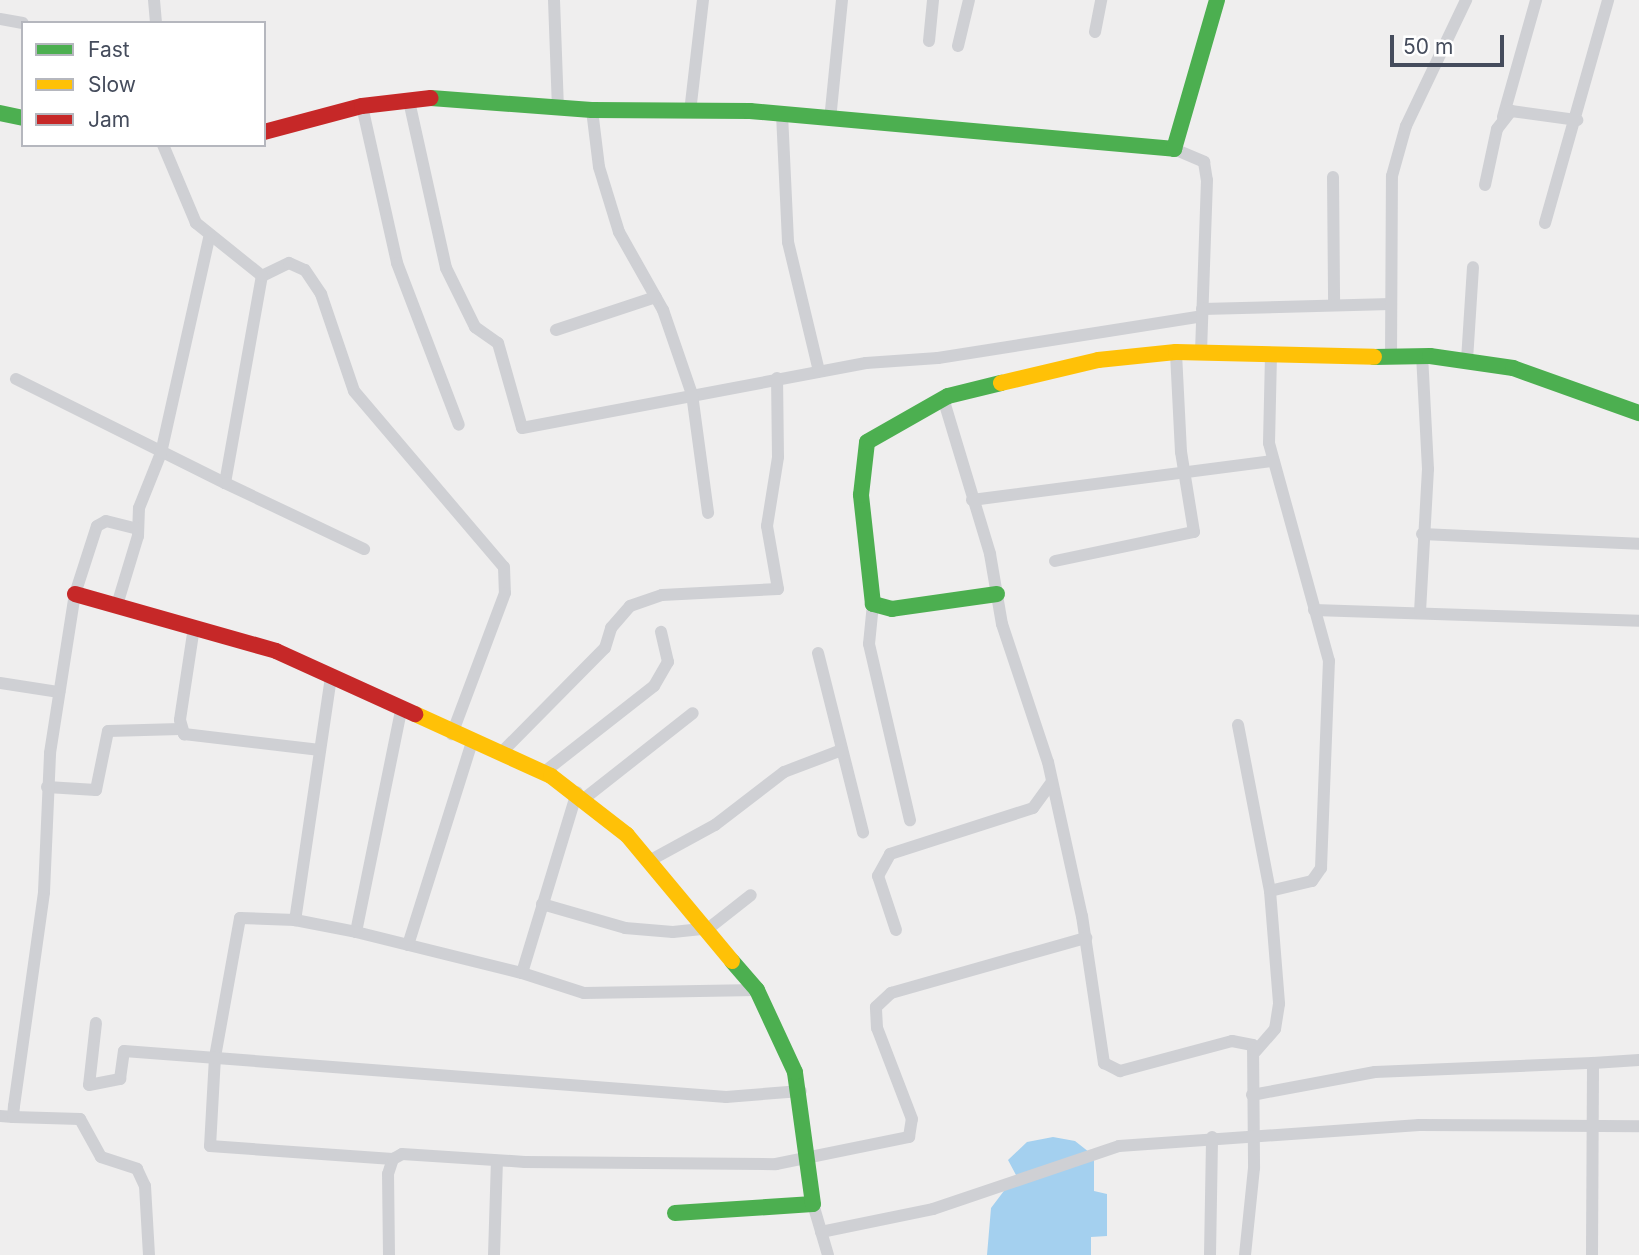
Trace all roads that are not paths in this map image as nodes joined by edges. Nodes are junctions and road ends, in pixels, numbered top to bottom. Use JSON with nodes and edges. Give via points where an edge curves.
{"nodes":[{"id":1,"x":154,"y":0,"type":"edge"},
{"id":2,"x":554,"y":0,"type":"edge"},
{"id":3,"x":703,"y":0,"type":"edge"},
{"id":4,"x":842,"y":0,"type":"edge"},
{"id":5,"x":933,"y":0,"type":"edge"},
{"id":6,"x":969,"y":0,"type":"edge"},
{"id":7,"x":1101,"y":0,"type":"edge"},
{"id":8,"x":1217,"y":0,"type":"edge"},
{"id":9,"x":1466,"y":0,"type":"edge"},
{"id":10,"x":1536,"y":0,"type":"edge"},
{"id":11,"x":1608,"y":0,"type":"edge"},
{"id":12,"x":0,"y":19,"type":"edge"},
{"id":13,"x":156,"y":21,"type":"edge"},
{"id":14,"x":21,"y":23,"type":"edge"},
{"id":15,"x":1095,"y":32,"type":"dead end"},
{"id":16,"x":929,"y":41,"type":"dead end"},
{"id":17,"x":958,"y":46,"type":"dead end"},
{"id":18,"x":409,"y":100,"type":"junction"},
{"id":19,"x":362,"y":107,"type":"junction"},
{"id":20,"x":558,"y":108,"type":"junction"},
{"id":21,"x":592,"y":110,"type":"junction"},
{"id":22,"x":0,"y":113,"type":"edge"},
{"id":23,"x":690,"y":113,"type":"junction"},
{"id":24,"x":782,"y":114,"type":"junction"},
{"id":25,"x":1503,"y":117,"type":"junction"},
{"id":26,"x":21,"y":118,"type":"edge"},
{"id":27,"x":830,"y":120,"type":"junction"},
{"id":28,"x":1577,"y":120,"type":"junction"},
{"id":29,"x":266,"y":131,"type":"edge"},
{"id":30,"x":164,"y":147,"type":"edge"},
{"id":31,"x":1174,"y":149,"type":"junction"},
{"id":32,"x":1333,"y":177,"type":"dead end"},
{"id":33,"x":1485,"y":185,"type":"dead end"},
{"id":34,"x":1545,"y":223,"type":"dead end"},
{"id":35,"x":209,"y":238,"type":"junction"},
{"id":36,"x":1473,"y":267,"type":"dead end"},
{"id":37,"x":262,"y":276,"type":"junction"},
{"id":38,"x":656,"y":297,"type":"junction"},
{"id":39,"x":1334,"y":303,"type":"junction"},
{"id":40,"x":1391,"y":304,"type":"junction"},
{"id":41,"x":1202,"y":313,"type":"junction"},
{"id":42,"x":556,"y":330,"type":"dead end"},
{"id":43,"x":1201,"y":351,"type":"junction"},
{"id":44,"x":1176,"y":352,"type":"junction"},
{"id":45,"x":1422,"y":356,"type":"junction"},
{"id":46,"x":1391,"y":357,"type":"junction"},
{"id":47,"x":1271,"y":358,"type":"junction"},
{"id":48,"x":1467,"y":360,"type":"junction"},
{"id":49,"x":819,"y":371,"type":"junction"},
{"id":50,"x":777,"y":378,"type":"junction"},
{"id":51,"x":16,"y":379,"type":"dead end"},
{"id":52,"x":692,"y":394,"type":"junction"},
{"id":53,"x":943,"y":398,"type":"junction"},
{"id":54,"x":1639,"y":413,"type":"edge"},
{"id":55,"x":459,"y":425,"type":"dead end"},
{"id":56,"x":161,"y":453,"type":"junction"},
{"id":57,"x":1273,"y":461,"type":"junction"},
{"id":58,"x":1184,"y":476,"type":"junction"},
{"id":59,"x":225,"y":483,"type":"junction"},
{"id":60,"x":972,"y":500,"type":"junction"},
{"id":61,"x":708,"y":513,"type":"dead end"},
{"id":62,"x":138,"y":529,"type":"junction"},
{"id":63,"x":1422,"y":534,"type":"junction"},
{"id":64,"x":1639,"y":544,"type":"edge"},
{"id":65,"x":364,"y":548,"type":"dead end"},
{"id":66,"x":1055,"y":561,"type":"dead end"},
{"id":67,"x":75,"y":594,"type":"junction"},
{"id":68,"x":997,"y":594,"type":"junction"},
{"id":69,"x":873,"y":604,"type":"junction"},
{"id":70,"x":117,"y":605,"type":"junction"},
{"id":71,"x":1314,"y":610,"type":"junction"},
{"id":72,"x":1420,"y":612,"type":"junction"},
{"id":73,"x":1639,"y":621,"type":"edge"},
{"id":74,"x":194,"y":627,"type":"junction"},
{"id":75,"x":661,"y":632,"type":"dead end"},
{"id":76,"x":818,"y":653,"type":"dead end"},
{"id":77,"x":331,"y":677,"type":"junction"},
{"id":78,"x":0,"y":683,"type":"edge"},
{"id":79,"x":58,"y":692,"type":"junction"},
{"id":80,"x":401,"y":711,"type":"junction"},
{"id":81,"x":694,"y":713,"type":"dead end"},
{"id":82,"x":1238,"y":725,"type":"dead end"},
{"id":83,"x":180,"y":729,"type":"junction"},
{"id":84,"x":452,"y":734,"type":"junction"},
{"id":85,"x":472,"y":742,"type":"junction"},
{"id":86,"x":320,"y":750,"type":"junction"},
{"id":87,"x":842,"y":750,"type":"junction"},
{"id":88,"x":500,"y":754,"type":"junction"},
{"id":89,"x":543,"y":773,"type":"junction"},
{"id":90,"x":1052,"y":782,"type":"junction"},
{"id":91,"x":47,"y":787,"type":"junction"},
{"id":92,"x":581,"y":795,"type":"junction"},
{"id":93,"x":910,"y":820,"type":"dead end"},
{"id":94,"x":863,"y":832,"type":"dead end"},
{"id":95,"x":649,"y":861,"type":"junction"},
{"id":96,"x":1270,"y":891,"type":"junction"},
{"id":97,"x":751,"y":895,"type":"dead end"},
{"id":98,"x":542,"y":904,"type":"junction"},
{"id":99,"x":295,"y":920,"type":"junction"},
{"id":100,"x":709,"y":928,"type":"junction"},
{"id":101,"x":896,"y":930,"type":"dead end"},
{"id":102,"x":356,"y":932,"type":"junction"},
{"id":103,"x":1086,"y":938,"type":"junction"},
{"id":104,"x":408,"y":945,"type":"junction"},
{"id":105,"x":522,"y":973,"type":"junction"},
{"id":106,"x":757,"y":990,"type":"junction"},
{"id":107,"x":96,"y":1023,"type":"dead end"},
{"id":108,"x":1255,"y":1052,"type":"junction"},
{"id":109,"x":215,"y":1057,"type":"junction"},
{"id":110,"x":1639,"y":1060,"type":"edge"},
{"id":111,"x":1593,"y":1063,"type":"junction"},
{"id":112,"x":801,"y":1091,"type":"junction"},
{"id":113,"x":1252,"y":1095,"type":"junction"},
{"id":114,"x":6,"y":1116,"type":"edge"},
{"id":115,"x":1639,"y":1126,"type":"edge"},
{"id":116,"x":1594,"y":1130,"type":"junction"},
{"id":117,"x":1255,"y":1133,"type":"junction"},
{"id":118,"x":1212,"y":1137,"type":"junction"},
{"id":119,"x":393,"y":1158,"type":"junction"},
{"id":120,"x":497,"y":1161,"type":"junction"},
{"id":121,"x":808,"y":1161,"type":"junction"},
{"id":122,"x":813,"y":1204,"type":"junction"},
{"id":123,"x":675,"y":1213,"type":"dead end"},
{"id":124,"x":821,"y":1232,"type":"junction"},
{"id":125,"x":149,"y":1255,"type":"edge"},
{"id":126,"x":389,"y":1255,"type":"edge"},
{"id":127,"x":494,"y":1255,"type":"edge"},
{"id":128,"x":828,"y":1255,"type":"edge"},
{"id":129,"x":1209,"y":1255,"type":"edge"},
{"id":130,"x":1245,"y":1255,"type":"edge"},
{"id":131,"x":1592,"y":1255,"type":"edge"}],
"edges":[{"from":1,"to":13,"type":"street"},
{"from":2,"to":20,"type":"street"},
{"from":3,"to":23,"type":"street"},
{"from":4,"to":27,"type":"street"},
{"from":5,"to":16,"type":"street"},
{"from":6,"to":17,"type":"street"},
{"from":7,"to":15,"type":"street"},
{"from":8,"to":31,"type":"street"},
{"from":9,"to":40,"type":"street","via":[[1406,126],[1392,176]]},
{"from":10,"to":25,"type":"street"},
{"from":11,"to":28,"type":"street"},
{"from":12,"to":14,"type":"street"},
{"from":18,"to":19,"type":"street"},
{"from":18,"to":20,"type":"street"},
{"from":18,"to":52,"type":"street","via":[[446,268],[475,327],[498,343],[522,428]]},
{"from":19,"to":29,"type":"street"},
{"from":19,"to":55,"type":"street","via":[[397,263]]},
{"from":20,"to":21,"type":"street"},
{"from":21,"to":23,"type":"street"},
{"from":21,"to":38,"type":"street","via":[[599,167],[619,232]]},
{"from":22,"to":26,"type":"street"},
{"from":23,"to":24,"type":"street"},
{"from":24,"to":27,"type":"street"},
{"from":24,"to":49,"type":"street","via":[[788,242]]},
{"from":25,"to":28,"type":"street","via":[[1531,110]]},
{"from":25,"to":33,"type":"street"},
{"from":27,"to":31,"type":"street"},
{"from":28,"to":34,"type":"street"},
{"from":30,"to":35,"type":"street"},
{"from":31,"to":41,"type":"street","via":[[1204,162],[1206,171]]},
{"from":32,"to":39,"type":"street"},
{"from":35,"to":37,"type":"street"},
{"from":35,"to":56,"type":"street"},
{"from":36,"to":48,"type":"street"},
{"from":37,"to":59,"type":"street"},
{"from":37,"to":84,"type":"street","via":[[289,263],[305,270],[321,294],[354,391],[504,567],[505,593]]},
{"from":38,"to":42,"type":"street"},
{"from":38,"to":52,"type":"street"},
{"from":39,"to":40,"type":"street"},
{"from":39,"to":41,"type":"street"},
{"from":40,"to":46,"type":"street"},
{"from":41,"to":43,"type":"street"},
{"from":41,"to":49,"type":"street"},
{"from":43,"to":44,"type":"street"},
{"from":43,"to":47,"type":"street"},
{"from":44,"to":53,"type":"street","via":[[1098,360]]},
{"from":44,"to":58,"type":"street"},
{"from":45,"to":46,"type":"street"},
{"from":45,"to":48,"type":"street"},
{"from":45,"to":63,"type":"street","via":[[1428,470]]},
{"from":46,"to":47,"type":"street"},
{"from":47,"to":57,"type":"street","via":[[1267,413]]},
{"from":48,"to":54,"type":"street","via":[[1569,385]]},
{"from":49,"to":50,"type":"street"},
{"from":50,"to":52,"type":"street"},
{"from":50,"to":88,"type":"street","via":[[778,457],[767,526],[778,589],[662,595],[630,606],[611,628],[605,648]]},
{"from":51,"to":56,"type":"street"},
{"from":52,"to":61,"type":"street"},
{"from":53,"to":60,"type":"street"},
{"from":53,"to":69,"type":"street","via":[[867,442],[862,511]]},
{"from":56,"to":59,"type":"street"},
{"from":56,"to":62,"type":"street","via":[[139,509]]},
{"from":57,"to":58,"type":"street"},
{"from":57,"to":71,"type":"street"},
{"from":58,"to":60,"type":"street"},
{"from":58,"to":66,"type":"street","via":[[1194,532]]},
{"from":59,"to":65,"type":"street"},
{"from":60,"to":68,"type":"street"},
{"from":62,"to":67,"type":"street","via":[[106,521],[97,526]]},
{"from":62,"to":70,"type":"street"},
{"from":63,"to":64,"type":"street"},
{"from":63,"to":72,"type":"street"},
{"from":67,"to":70,"type":"street"},
{"from":67,"to":79,"type":"street"},
{"from":68,"to":69,"type":"street","via":[[892,609]]},
{"from":68,"to":90,"type":"street"},
{"from":69,"to":93,"type":"street","via":[[869,644]]},
{"from":70,"to":74,"type":"street"},
{"from":71,"to":72,"type":"street"},
{"from":71,"to":96,"type":"street","via":[[1329,661],[1321,868],[1312,881]]},
{"from":72,"to":73,"type":"street"},
{"from":74,"to":77,"type":"street","via":[[255,643]]},
{"from":74,"to":83,"type":"street"},
{"from":75,"to":89,"type":"street","via":[[668,662],[654,686]]},
{"from":76,"to":87,"type":"street"},
{"from":77,"to":80,"type":"street"},
{"from":77,"to":86,"type":"street"},
{"from":78,"to":79,"type":"street"},
{"from":79,"to":91,"type":"street"},
{"from":80,"to":84,"type":"street"},
{"from":80,"to":102,"type":"street"},
{"from":81,"to":92,"type":"street"},
{"from":82,"to":96,"type":"street"},
{"from":83,"to":86,"type":"street","via":[[190,737]]},
{"from":83,"to":91,"type":"street","via":[[108,731],[96,790]]},
{"from":84,"to":85,"type":"street"},
{"from":85,"to":88,"type":"street"},
{"from":85,"to":104,"type":"street"},
{"from":86,"to":99,"type":"street"},
{"from":87,"to":94,"type":"street"},
{"from":87,"to":95,"type":"street","via":[[784,772],[715,825]]},
{"from":88,"to":89,"type":"street"},
{"from":89,"to":92,"type":"street"},
{"from":90,"to":101,"type":"street","via":[[1033,808],[890,854],[878,876]]},
{"from":90,"to":103,"type":"street"},
{"from":91,"to":114,"type":"street","via":[[41,913]]},
{"from":92,"to":95,"type":"street"},
{"from":92,"to":98,"type":"street"},
{"from":95,"to":100,"type":"street"},
{"from":96,"to":108,"type":"street","via":[[1278,1018]]},
{"from":97,"to":100,"type":"street"},
{"from":98,"to":100,"type":"street","via":[[654,932]]},
{"from":98,"to":105,"type":"street"},
{"from":99,"to":102,"type":"street"},
{"from":99,"to":109,"type":"street","via":[[240,918]]},
{"from":100,"to":106,"type":"street"},
{"from":102,"to":104,"type":"street"},
{"from":103,"to":108,"type":"street","via":[[1101,1051],[1111,1069],[1232,1041],[1246,1040]]},
{"from":103,"to":121,"type":"street","via":[[883,999],[874,1016],[913,1133]]},
{"from":104,"to":105,"type":"street"},
{"from":105,"to":106,"type":"street","via":[[584,993]]},
{"from":106,"to":112,"type":"street"},
{"from":107,"to":109,"type":"street","via":[[89,1085],[120,1079],[124,1051]]},
{"from":108,"to":113,"type":"street"},
{"from":109,"to":112,"type":"street","via":[[726,1097]]},
{"from":109,"to":119,"type":"street","via":[[210,1146]]},
{"from":110,"to":111,"type":"street"},
{"from":111,"to":113,"type":"street","via":[[1375,1072]]},
{"from":111,"to":116,"type":"street"},
{"from":112,"to":121,"type":"street"},
{"from":113,"to":117,"type":"street"},
{"from":114,"to":125,"type":"street","via":[[80,1119],[101,1157],[137,1169],[145,1186]]},
{"from":115,"to":116,"type":"street"},
{"from":116,"to":117,"type":"street","via":[[1442,1124]]},
{"from":116,"to":131,"type":"street"},
{"from":117,"to":118,"type":"street"},
{"from":117,"to":130,"type":"street"},
{"from":118,"to":124,"type":"street","via":[[1107,1149],[933,1209]]},
{"from":118,"to":129,"type":"street"},
{"from":119,"to":120,"type":"street","via":[[412,1153]]},
{"from":119,"to":126,"type":"street"},
{"from":120,"to":121,"type":"street"},
{"from":120,"to":127,"type":"street"},
{"from":121,"to":122,"type":"street"},
{"from":122,"to":123,"type":"street"},
{"from":122,"to":124,"type":"street"},
{"from":124,"to":128,"type":"street"}]}
